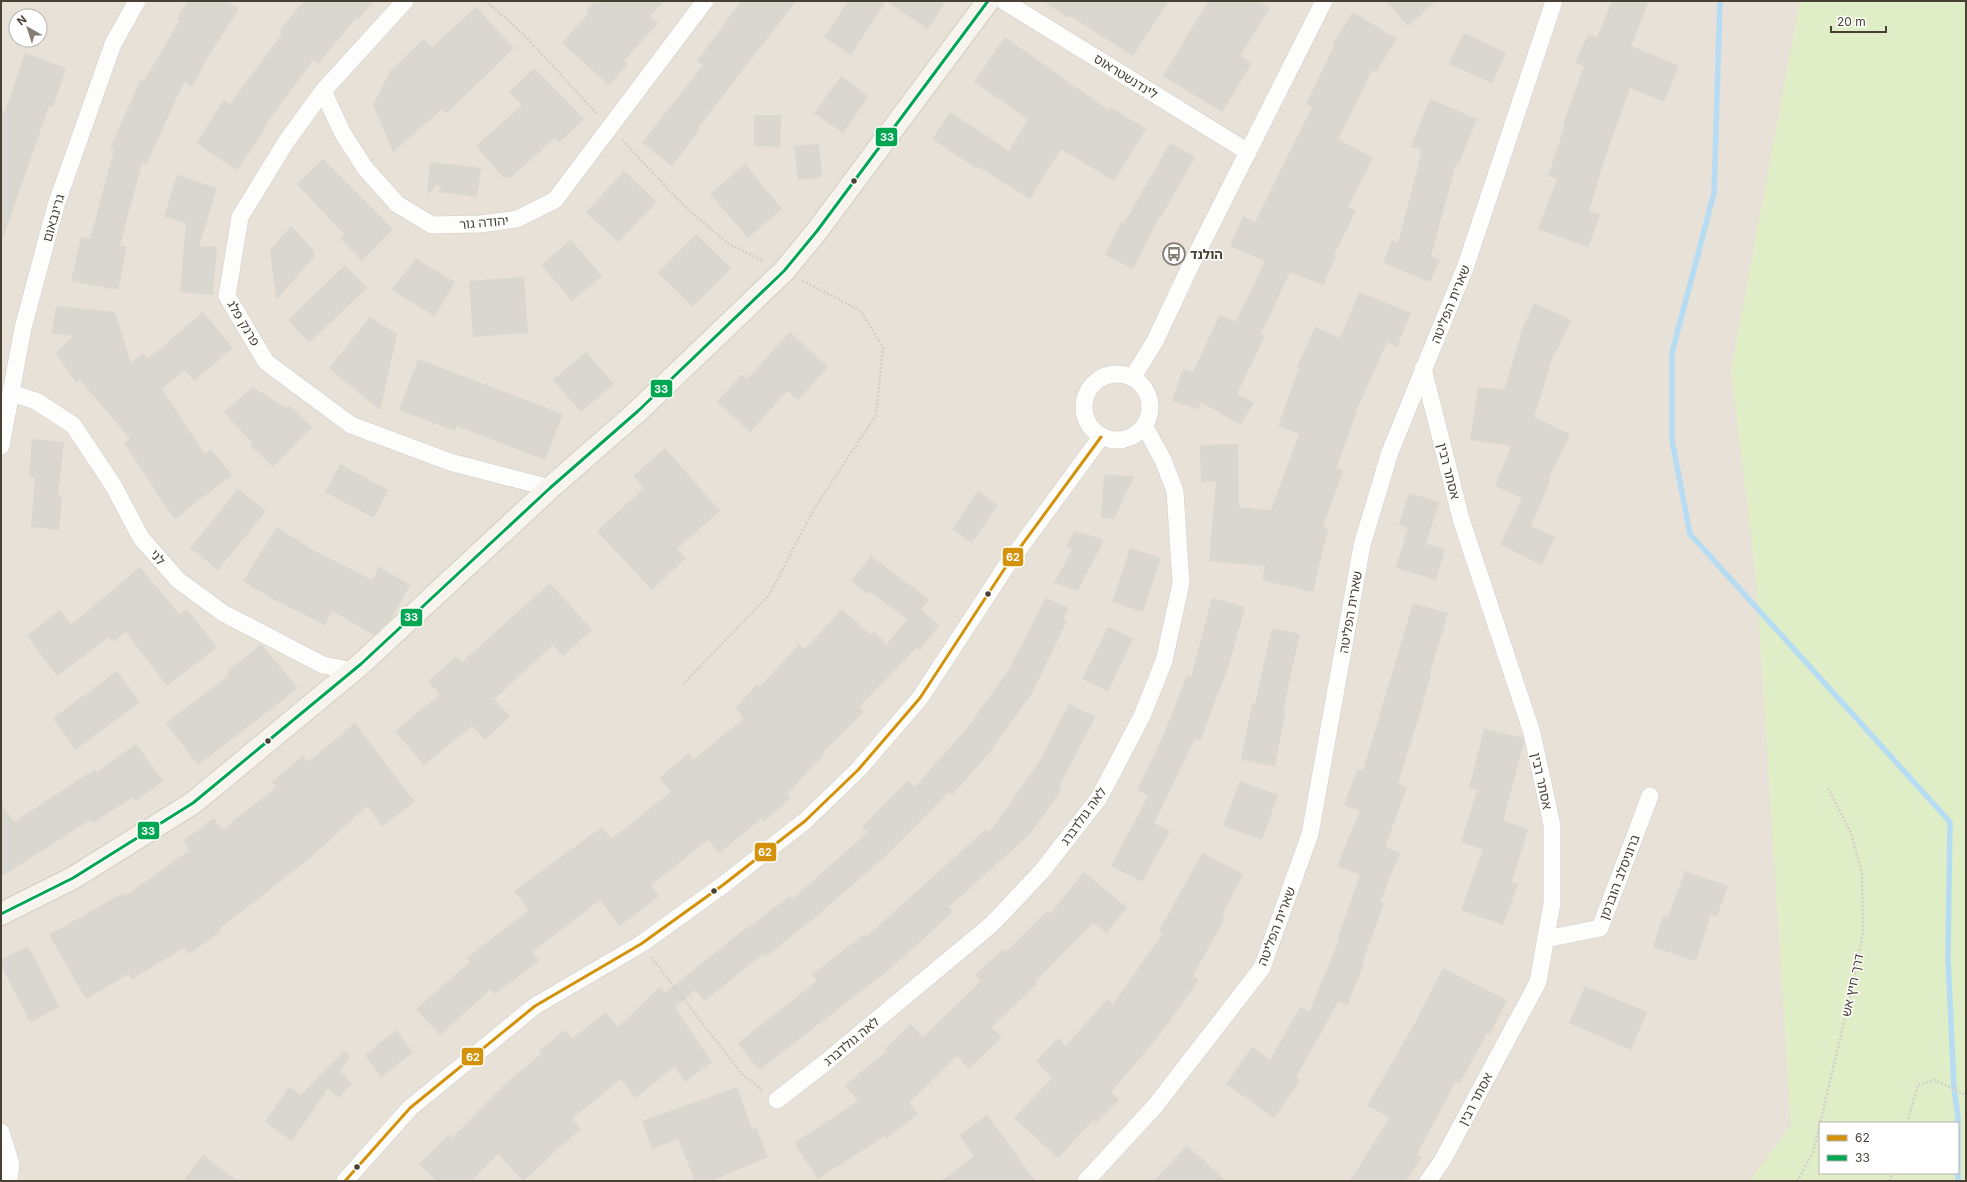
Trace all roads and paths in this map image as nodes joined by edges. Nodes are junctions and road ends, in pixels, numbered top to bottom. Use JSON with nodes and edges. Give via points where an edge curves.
{"nodes":[{"id":1,"x":138,"y":1,"type":"edge"},
{"id":2,"x":404,"y":1,"type":"edge"},
{"id":3,"x":705,"y":1,"type":"edge"},
{"id":4,"x":988,"y":1,"type":"edge"},
{"id":5,"x":1004,"y":1,"type":"edge"},
{"id":6,"x":1324,"y":1,"type":"edge"},
{"id":7,"x":1554,"y":1,"type":"edge"},
{"id":8,"x":323,"y":91,"type":"junction"},
{"id":9,"x":1248,"y":152,"type":"junction"},
{"id":10,"x":1423,"y":368,"type":"junction"},
{"id":11,"x":1134,"y":377,"type":"junction"},
{"id":12,"x":11,"y":393,"type":"junction"},
{"id":13,"x":1145,"y":427,"type":"junction"},
{"id":14,"x":1101,"y":436,"type":"junction"},
{"id":15,"x":1,"y":446,"type":"edge"},
{"id":16,"x":550,"y":488,"type":"junction"},
{"id":17,"x":352,"y":671,"type":"junction"},
{"id":18,"x":1828,"y":788,"type":"dead end"},
{"id":19,"x":1650,"y":796,"type":"dead end"},
{"id":20,"x":1,"y":914,"type":"edge"},
{"id":21,"x":1546,"y":938,"type":"junction"},
{"id":22,"x":641,"y":944,"type":"junction"},
{"id":23,"x":1966,"y":1095,"type":"edge"},
{"id":24,"x":777,"y":1100,"type":"joint"},
{"id":25,"x":1820,"y":1122,"type":"edge"},
{"id":26,"x":1907,"y":1122,"type":"edge"},
{"id":27,"x":1819,"y":1128,"type":"edge"},
{"id":28,"x":1,"y":1132,"type":"edge"},
{"id":29,"x":9,"y":1181,"type":"edge"},
{"id":30,"x":345,"y":1181,"type":"edge"},
{"id":31,"x":1086,"y":1181,"type":"edge"},
{"id":32,"x":1428,"y":1181,"type":"edge"},
{"id":33,"x":1797,"y":1181,"type":"edge"}],
"edges":[{"from":1,"to":12,"type":"street","name":"גרינבאום","via":[[113,44],[56,205],[23,328]]},
{"from":2,"to":8,"type":"street","name":"פרנק פלג"},
{"from":3,"to":8,"type":"street","name":"יהודה גור","via":[[555,200],[517,219],[481,224],[432,225],[397,204],[365,168],[342,132]]},
{"from":4,"to":16,"type":"street","via":[[817,231],[784,271],[638,411]]},
{"from":5,"to":9,"type":"street","name":"לינדנשטראוס"},
{"from":6,"to":9,"type":"street"},
{"from":7,"to":10,"type":"street","name":"שארית הפליטה","via":[[1465,268]]},
{"from":8,"to":16,"type":"street","name":"פרנק פלג","via":[[286,142],[240,217],[227,296],[266,362],[351,426],[450,462]]},
{"from":9,"to":11,"type":"street","via":[[1155,341]]},
{"from":10,"to":21,"type":"street","name":"אסתר רבין","via":[[1461,519],[1534,740],[1552,824],[1552,902]]},
{"from":10,"to":31,"type":"street","name":"שארית הפליטה","via":[[1390,452],[1362,545],[1310,834],[1262,968],[1155,1106]]},
{"from":11,"to":13,"type":"street","via":[[1144,386],[1150,398],[1151,410]]},
{"from":11,"to":14,"type":"street","via":[[1121,373],[1109,374],[1096,381],[1087,392],[1085,415],[1091,428]]},
{"from":12,"to":15,"type":"street","name":"גרינבאום"},
{"from":12,"to":17,"type":"street","name":"לני","via":[[36,401],[73,424],[113,485],[141,538],[178,580],[223,613],[323,665]]},
{"from":13,"to":14,"type":"street","via":[[1130,438],[1119,441]]},
{"from":13,"to":24,"type":"street","name":"לאה גולדברג","via":[[1163,460],[1175,491],[1181,583],[1164,661],[1142,716],[1099,798],[1042,871],[992,924]]},
{"from":14,"to":22,"type":"street","via":[[1005,568],[920,698],[858,770],[805,821]]},
{"from":16,"to":17,"type":"street"},
{"from":17,"to":20,"type":"street","via":[[193,803],[73,878]]},
{"from":18,"to":25,"type":"path","name":"דרך חיץ אש","via":[[1851,833],[1862,873],[1863,932]]},
{"from":19,"to":21,"type":"street","name":"ברוניסלב הוברמן","via":[[1600,928]]},
{"from":21,"to":32,"type":"street","name":"אסתר רבין","via":[[1538,982],[1442,1161]]},
{"from":22,"to":24,"type":"path","via":[[742,1074],[756,1087]]},
{"from":22,"to":30,"type":"street","via":[[535,1006],[410,1108]]},
{"from":23,"to":26,"type":"path","via":[[1934,1080],[1918,1085]]},
{"from":27,"to":33,"type":"path","name":"דרך חיץ אש","via":[[1813,1153]]},
{"from":28,"to":29,"type":"street","via":[[11,1164]]}]}
